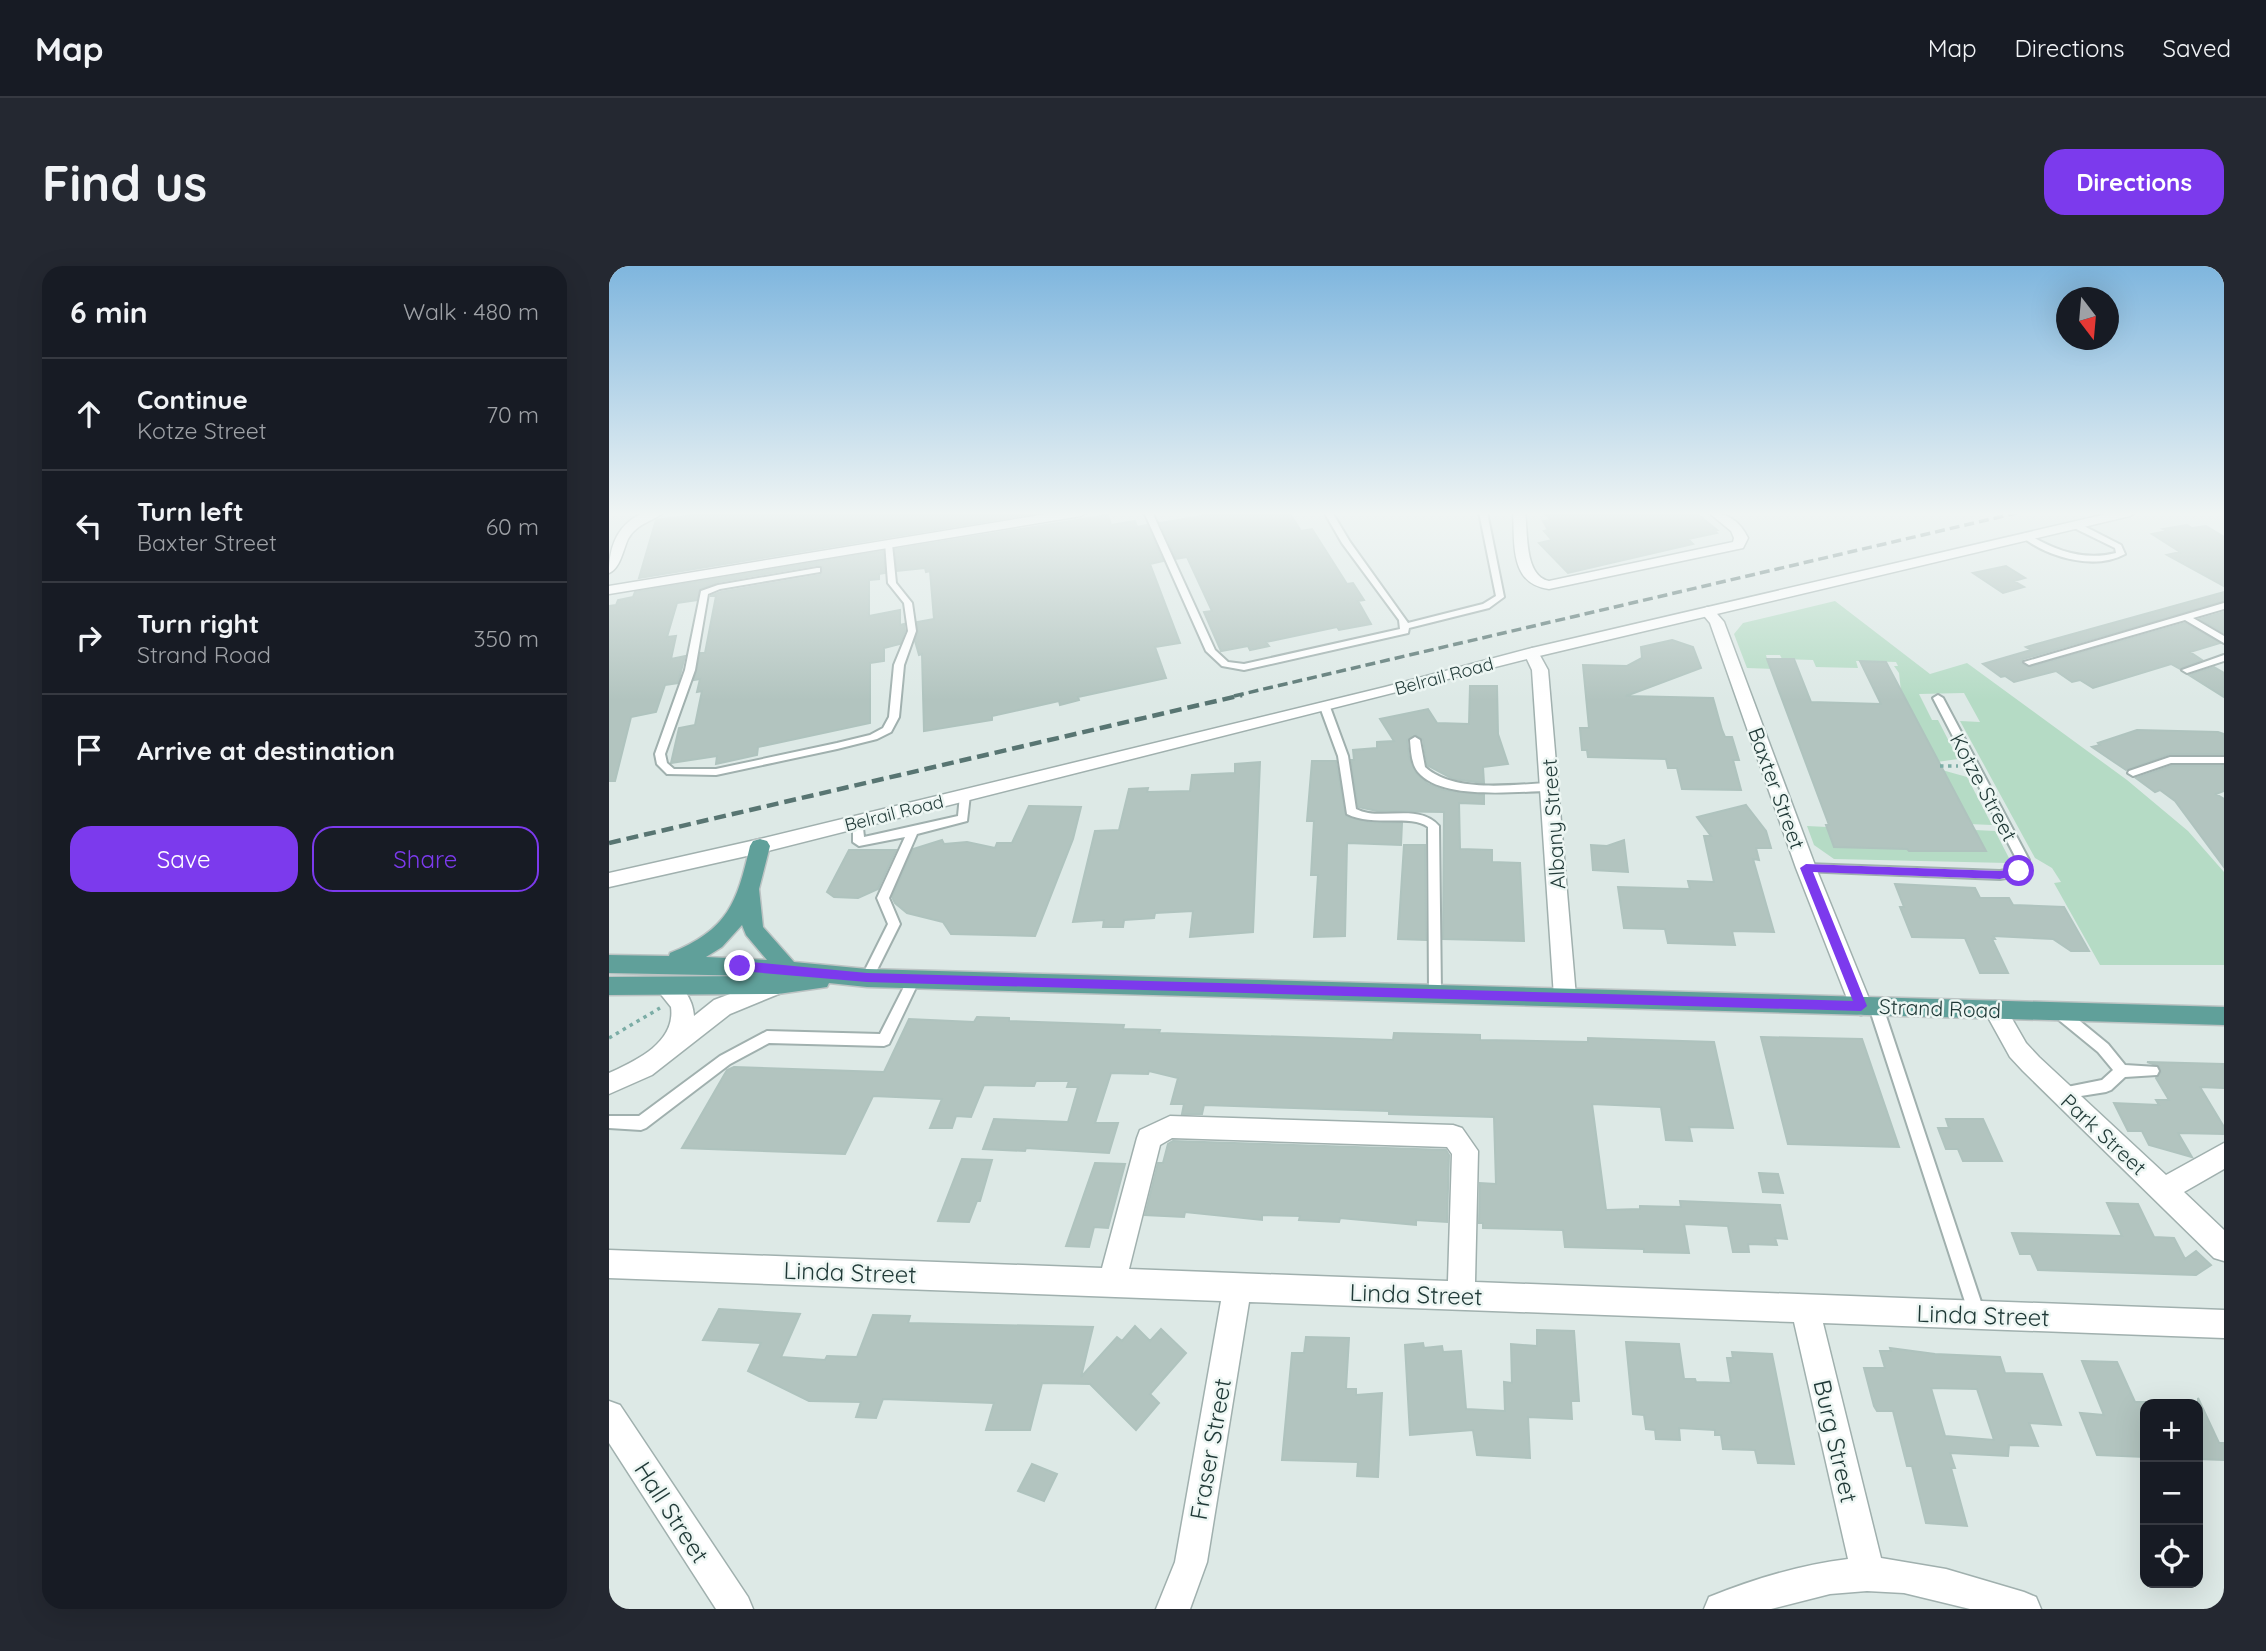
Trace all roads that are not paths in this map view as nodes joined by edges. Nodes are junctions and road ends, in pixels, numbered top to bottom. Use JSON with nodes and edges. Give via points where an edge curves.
{"nodes":[{"id":1,"x":702,"y":575,"type":"edge"},
{"id":2,"x":790,"y":575,"type":"edge"},
{"id":3,"x":891,"y":575,"type":"edge"},
{"id":4,"x":1176,"y":575,"type":"edge"},
{"id":5,"x":1370,"y":575,"type":"edge"},
{"id":6,"x":1496,"y":575,"type":"edge"},
{"id":7,"x":1528,"y":575,"type":"edge"},
{"id":8,"x":1607,"y":575,"type":"edge"},
{"id":9,"x":1869,"y":575,"type":"edge"},
{"id":10,"x":609,"y":590,"type":"edge"},
{"id":11,"x":2224,"y":606,"type":"edge"},
{"id":12,"x":1707,"y":611,"type":"junction"},
{"id":13,"x":2186,"y":617,"type":"junction"},
{"id":14,"x":1405,"y":626,"type":"junction"},
{"id":15,"x":2224,"y":639,"type":"edge"},
{"id":16,"x":1532,"y":653,"type":"junction"},
{"id":17,"x":2224,"y":658,"type":"edge"},
{"id":18,"x":2029,"y":662,"type":"dead end"},
{"id":19,"x":2187,"y":670,"type":"dead end"},
{"id":20,"x":1938,"y":698,"type":"dead end"},
{"id":21,"x":1325,"y":707,"type":"junction"},
{"id":22,"x":1415,"y":740,"type":"dead end"},
{"id":23,"x":2224,"y":760,"type":"edge"},
{"id":24,"x":2133,"y":773,"type":"dead end"},
{"id":25,"x":1551,"y":787,"type":"junction"},
{"id":26,"x":965,"y":795,"type":"junction"},
{"id":27,"x":858,"y":822,"type":"junction"},
{"id":28,"x":913,"y":831,"type":"junction"},
{"id":29,"x":760,"y":846,"type":"junction"},
{"id":30,"x":1806,"y":868,"type":"junction"},
{"id":31,"x":609,"y":880,"type":"edge"},
{"id":32,"x":750,"y":890,"type":"junction"},
{"id":33,"x":609,"y":964,"type":"edge"},
{"id":34,"x":782,"y":977,"type":"junction"},
{"id":35,"x":863,"y":978,"type":"junction"},
{"id":36,"x":914,"y":979,"type":"junction"},
{"id":37,"x":609,"y":986,"type":"edge"},
{"id":38,"x":665,"y":986,"type":"junction"},
{"id":39,"x":1435,"y":993,"type":"junction"},
{"id":40,"x":1565,"y":997,"type":"junction"},
{"id":41,"x":1869,"y":1006,"type":"junction"},
{"id":42,"x":1995,"y":1010,"type":"junction"},
{"id":43,"x":2059,"y":1012,"type":"junction"},
{"id":44,"x":2224,"y":1016,"type":"edge"},
{"id":45,"x":668,"y":1048,"type":"junction"},
{"id":46,"x":2122,"y":1071,"type":"junction"},
{"id":47,"x":2152,"y":1071,"type":"dead end"},
{"id":48,"x":609,"y":1084,"type":"edge"},
{"id":49,"x":2061,"y":1093,"type":"junction"},
{"id":50,"x":609,"y":1122,"type":"edge"},
{"id":51,"x":2224,"y":1155,"type":"edge"},
{"id":52,"x":2164,"y":1190,"type":"junction"},
{"id":53,"x":2224,"y":1248,"type":"edge"},
{"id":54,"x":609,"y":1264,"type":"edge"},
{"id":55,"x":1112,"y":1281,"type":"junction"},
{"id":56,"x":1237,"y":1287,"type":"junction"},
{"id":57,"x":1461,"y":1295,"type":"junction"},
{"id":58,"x":1805,"y":1308,"type":"junction"},
{"id":59,"x":1977,"y":1314,"type":"junction"},
{"id":60,"x":2224,"y":1324,"type":"edge"},
{"id":61,"x":609,"y":1416,"type":"edge"},
{"id":62,"x":1868,"y":1574,"type":"junction"},
{"id":63,"x":736,"y":1609,"type":"edge"},
{"id":64,"x":1173,"y":1609,"type":"edge"},
{"id":65,"x":1721,"y":1609,"type":"edge"},
{"id":66,"x":2024,"y":1609,"type":"edge"}],
"edges":[{"from":1,"to":10,"type":"street"},
{"from":2,"to":3,"type":"lane","via":[[704,593],[690,670],[660,754],[662,764],[671,772],[716,772],[849,743],[887,730],[894,718],[899,665],[912,631],[908,603],[892,583]]},
{"from":4,"to":14,"type":"lane","via":[[1211,652],[1225,664],[1244,667],[1270,662],[1405,631]]},
{"from":5,"to":14,"type":"lane"},
{"from":6,"to":14,"type":"lane","via":[[1500,597],[1486,606]]},
{"from":7,"to":8,"type":"street","via":[[1547,585]]},
{"from":9,"to":12,"type":"street","name":"Belrail Road"},
{"from":11,"to":13,"type":"lane"},
{"from":12,"to":16,"type":"street","name":"Belrail Road"},
{"from":12,"to":30,"type":"street","name":"Baxter Street","via":[[1717,622]]},
{"from":13,"to":15,"type":"lane"},
{"from":13,"to":18,"type":"lane"},
{"from":16,"to":21,"type":"street","name":"Belrail Road"},
{"from":16,"to":25,"type":"street","name":"Albany Street","via":[[1540,670]]},
{"from":17,"to":19,"type":"lane"},
{"from":20,"to":30,"type":"lane","name":"Kotze Street","via":[[2023,860],[2022,869],[2000,875]]},
{"from":21,"to":26,"type":"street","name":"Belrail Road"},
{"from":21,"to":39,"type":"lane","via":[[1343,756],[1351,811],[1360,817],[1424,819],[1433,826]]},
{"from":22,"to":25,"type":"lane","via":[[1420,766],[1441,781],[1475,788]]},
{"from":23,"to":24,"type":"lane","via":[[2170,760]]},
{"from":25,"to":40,"type":"street","name":"Albany Street"},
{"from":26,"to":27,"type":"street","name":"Belrail Road"},
{"from":26,"to":28,"type":"lane","via":[[963,818]]},
{"from":27,"to":28,"type":"lane","via":[[859,842]]},
{"from":27,"to":29,"type":"street","name":"Belrail Road"},
{"from":28,"to":35,"type":"lane","via":[[883,898],[894,924]]},
{"from":29,"to":31,"type":"street","name":"Belrail Road"},
{"from":29,"to":32,"type":"main road"},
{"from":30,"to":41,"type":"street","name":"Baxter Street"},
{"from":32,"to":34,"type":"main road","via":[[753,929]]},
{"from":32,"to":38,"type":"main road","via":[[726,933]]},
{"from":33,"to":38,"type":"main road","name":"Strand Road"},
{"from":34,"to":35,"type":"main road","name":"Strand Road"},
{"from":34,"to":38,"type":"main road","name":"Strand Road"},
{"from":34,"to":45,"type":"street","via":[[722,1007]]},
{"from":35,"to":36,"type":"main road","name":"Strand Road"},
{"from":36,"to":39,"type":"main road","name":"Strand Road"},
{"from":36,"to":50,"type":"lane","via":[[884,1040],[767,1037],[725,1060],[641,1123]]},
{"from":37,"to":38,"type":"main road","name":"Strand Road"},
{"from":38,"to":45,"type":"street","via":[[680,998],[684,1018]]},
{"from":39,"to":40,"type":"main road","name":"Strand Road"},
{"from":40,"to":41,"type":"main road","name":"Strand Road"},
{"from":41,"to":42,"type":"main road","name":"Strand Road"},
{"from":41,"to":59,"type":"lane"},
{"from":42,"to":43,"type":"main road","name":"Strand Road"},
{"from":42,"to":49,"type":"street","name":"Park Street","via":[[2018,1050]]},
{"from":43,"to":44,"type":"main road","name":"Strand Road"},
{"from":43,"to":46,"type":"lane","via":[[2103,1048]]},
{"from":45,"to":48,"type":"street","via":[[644,1068]]},
{"from":46,"to":47,"type":"lane"},
{"from":46,"to":49,"type":"lane","via":[[2106,1086]]},
{"from":49,"to":52,"type":"street","name":"Park Street"},
{"from":51,"to":52,"type":"street"},
{"from":52,"to":53,"type":"street","name":"Park Street"},
{"from":54,"to":55,"type":"street","name":"Linda Street"},
{"from":55,"to":56,"type":"street","name":"Linda Street"},
{"from":55,"to":57,"type":"street","via":[[1149,1138],[1170,1127],[1453,1136],[1465,1151]]},
{"from":56,"to":57,"type":"street","name":"Linda Street"},
{"from":56,"to":64,"type":"street","name":"Fraser Street","via":[[1191,1562]]},
{"from":57,"to":58,"type":"street","name":"Linda Street"},
{"from":58,"to":59,"type":"street","name":"Linda Street"},
{"from":58,"to":62,"type":"street","name":"Burg Street"},
{"from":59,"to":60,"type":"street","name":"Linda Street"},
{"from":61,"to":63,"type":"street","name":"Hall Street"},
{"from":62,"to":65,"type":"street","via":[[1763,1594]]},
{"from":62,"to":66,"type":"street","via":[[1914,1579]]}]}
